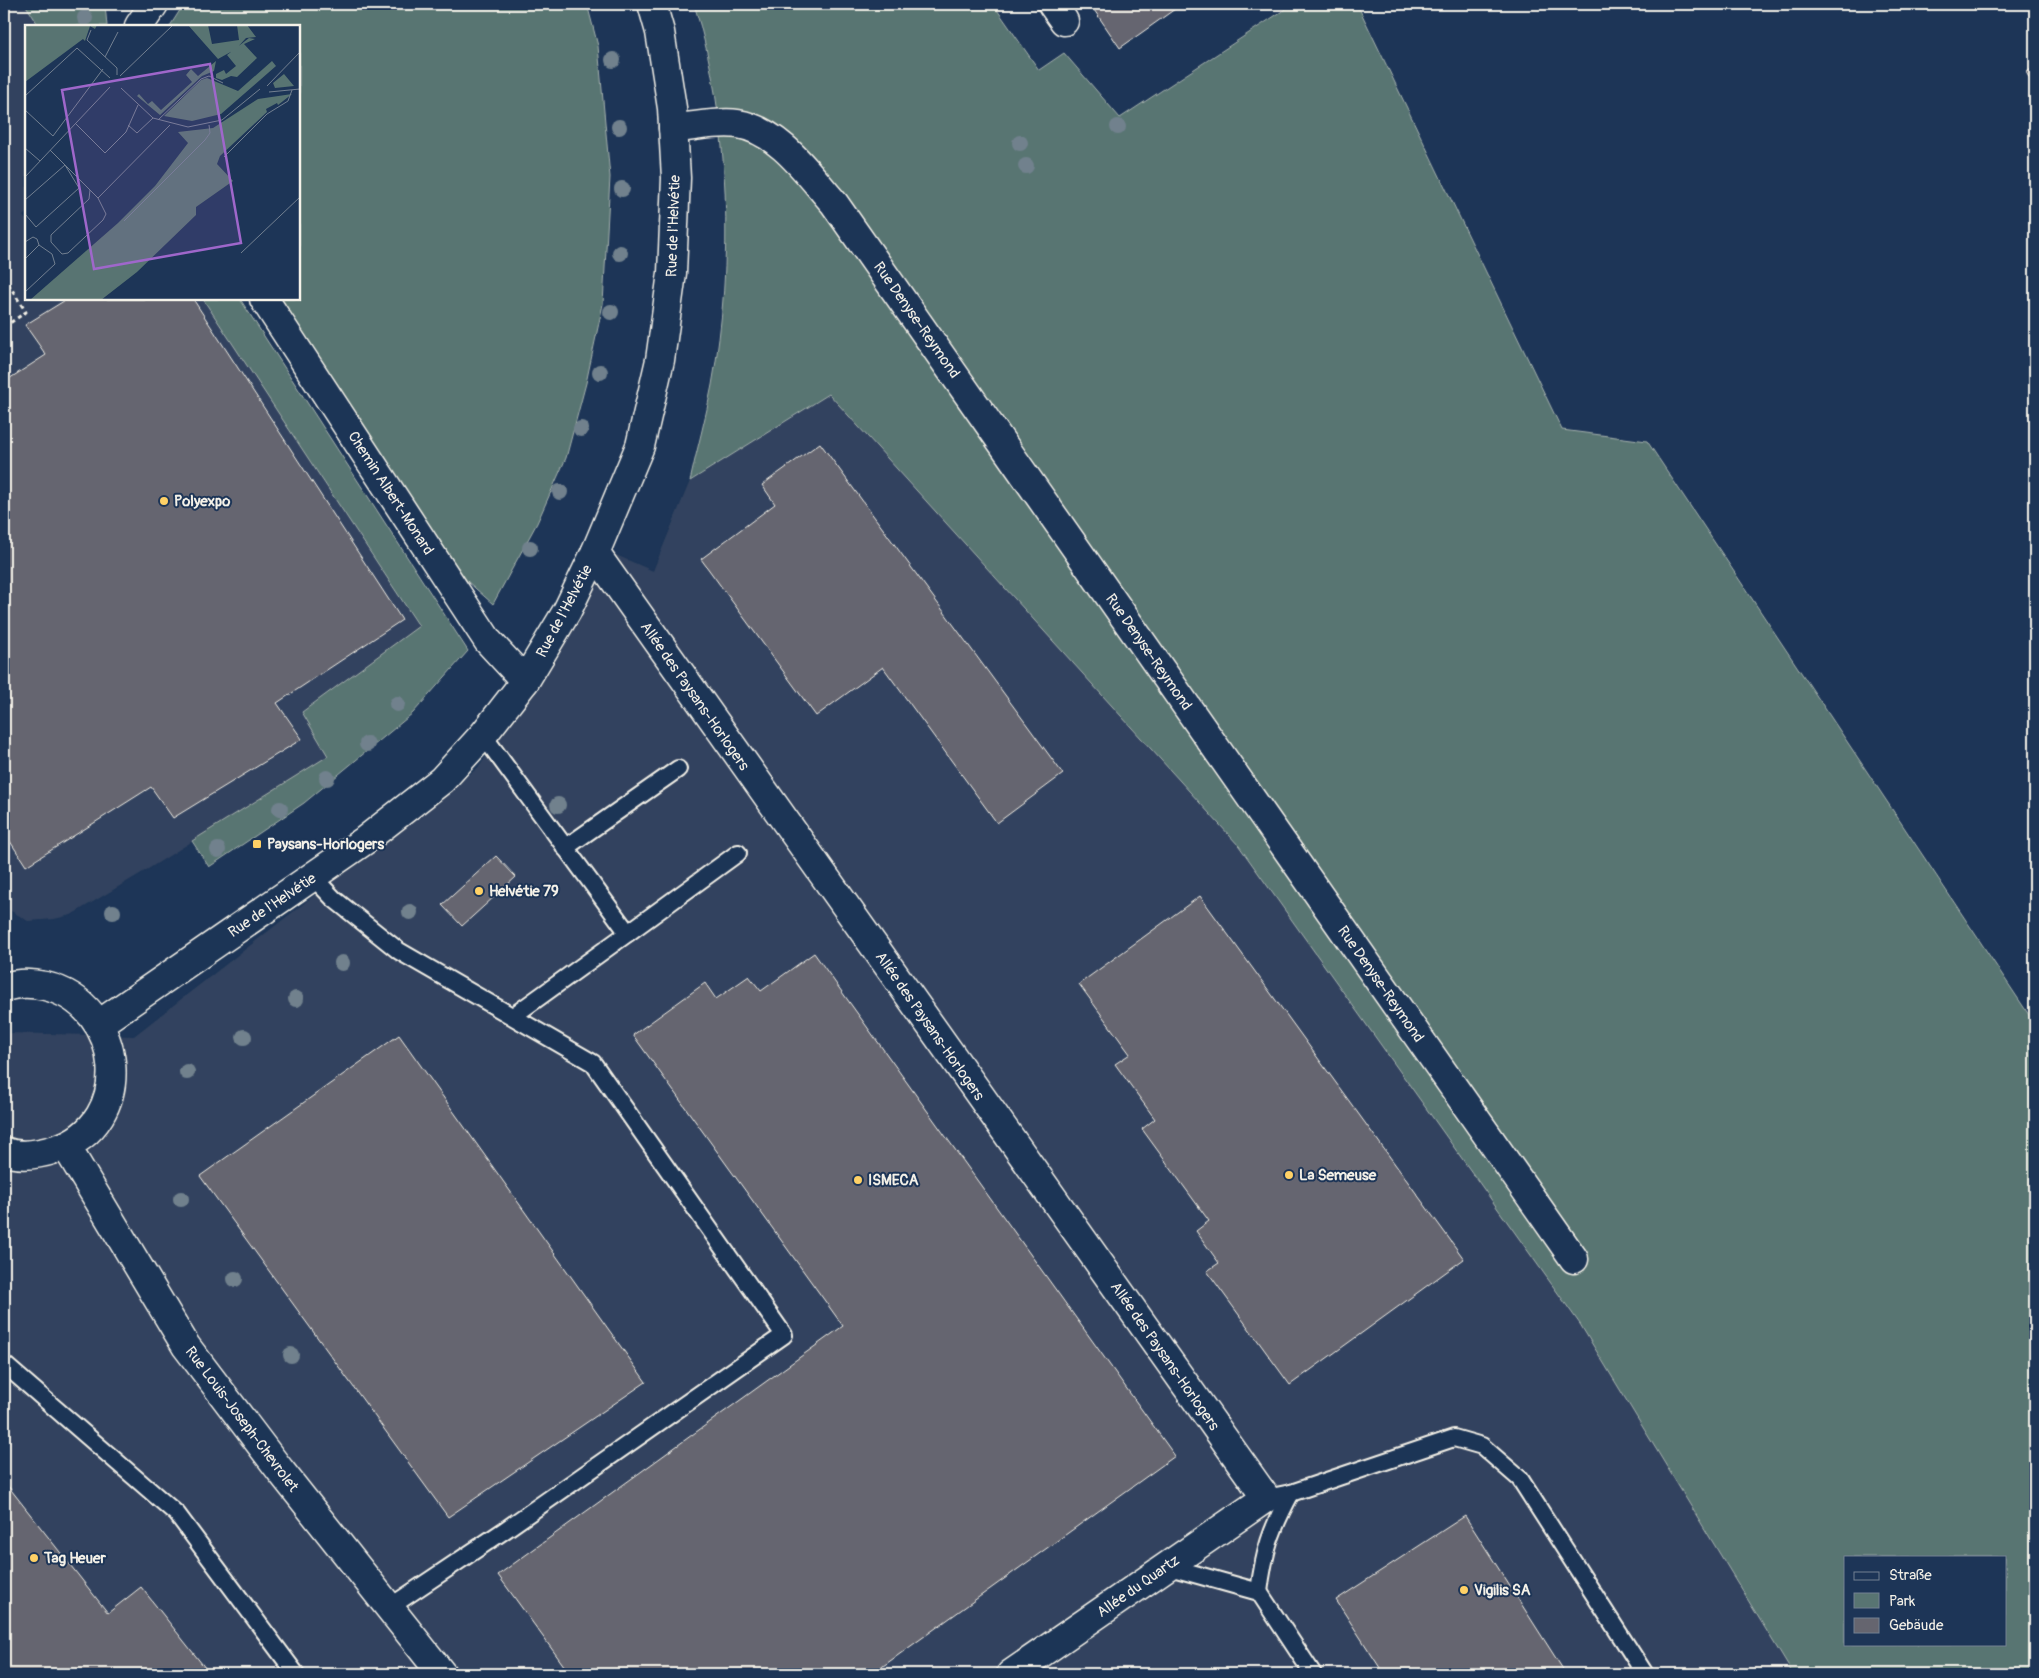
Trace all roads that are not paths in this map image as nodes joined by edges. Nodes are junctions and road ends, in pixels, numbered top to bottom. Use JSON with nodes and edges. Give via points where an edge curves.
{"nodes":[{"id":1,"x":154,"y":4,"type":"edge"},
{"id":2,"x":652,"y":4,"type":"edge"},
{"id":3,"x":140,"y":25,"type":"edge"},
{"id":4,"x":673,"y":128,"type":"junction"},
{"id":5,"x":265,"y":300,"type":"edge"},
{"id":6,"x":595,"y":553,"type":"junction"},
{"id":7,"x":525,"y":681,"type":"junction"},
{"id":8,"x":483,"y":736,"type":"junction"},
{"id":9,"x":678,"y":769,"type":"dead end"},
{"id":10,"x":565,"y":848,"type":"junction"},
{"id":11,"x":738,"y":853,"type":"dead end"},
{"id":12,"x":313,"y":877,"type":"junction"},
{"id":13,"x":628,"y":933,"type":"junction"},
{"id":14,"x":4,"y":987,"type":"edge"},
{"id":15,"x":513,"y":1016,"type":"junction"},
{"id":16,"x":100,"y":1024,"type":"junction"},
{"id":17,"x":66,"y":1146,"type":"junction"},
{"id":18,"x":4,"y":1151,"type":"edge"},
{"id":19,"x":1574,"y":1259,"type":"dead end"},
{"id":20,"x":4,"y":1364,"type":"edge"},
{"id":21,"x":1278,"y":1495,"type":"junction"},
{"id":22,"x":1166,"y":1566,"type":"junction"},
{"id":23,"x":1259,"y":1592,"type":"junction"},
{"id":24,"x":390,"y":1607,"type":"junction"},
{"id":25,"x":296,"y":1674,"type":"edge"},
{"id":26,"x":442,"y":1674,"type":"edge"},
{"id":27,"x":1011,"y":1674,"type":"edge"},
{"id":28,"x":1313,"y":1674,"type":"edge"},
{"id":29,"x":1645,"y":1674,"type":"edge"}],
"edges":[{"from":1,"to":3,"type":"street"},
{"from":2,"to":4,"type":"street","name":"Rue de l'Helvétie","via":[[660,32]]},
{"from":4,"to":6,"type":"street","name":"Rue de l'Helvétie","via":[[676,178],[672,273],[660,360],[640,446]]},
{"from":4,"to":19,"type":"street","name":"Rue Denyse-Reymond","via":[[738,124],[760,131],[778,142],[834,203]]},
{"from":5,"to":7,"type":"street","name":"Chemin Albert-Monard","via":[[488,641]]},
{"from":6,"to":7,"type":"street","name":"Rue de l'Helvétie","via":[[567,611]]},
{"from":6,"to":21,"type":"street","name":"Allée des Paysans-Horlogers"},
{"from":7,"to":8,"type":"street","name":"Rue de l'Helvétie"},
{"from":8,"to":10,"type":"lane"},
{"from":8,"to":12,"type":"street","name":"Rue de l'Helvétie","via":[[442,780]]},
{"from":9,"to":10,"type":"lane"},
{"from":10,"to":13,"type":"lane"},
{"from":11,"to":13,"type":"lane"},
{"from":12,"to":15,"type":"lane","via":[[334,899],[399,951]]},
{"from":12,"to":16,"type":"street","name":"Rue de l'Helvétie"},
{"from":13,"to":15,"type":"lane"},
{"from":14,"to":16,"type":"street","via":[[33,984],[60,990],[82,1004]]},
{"from":15,"to":24,"type":"lane","via":[[593,1063],[784,1335]]},
{"from":16,"to":17,"type":"street","via":[[110,1050],[112,1078],[105,1106],[89,1129]]},
{"from":17,"to":18,"type":"street","via":[[38,1155]]},
{"from":17,"to":24,"type":"street","name":"Rue Louis-Joseph-Chevrolet","via":[[186,1346]]},
{"from":20,"to":25,"type":"lane","via":[[177,1514]]},
{"from":21,"to":22,"type":"street","name":"Allée du Quartz"},
{"from":21,"to":23,"type":"lane","via":[[1263,1557]]},
{"from":21,"to":29,"type":"lane","via":[[1454,1438],[1482,1446],[1520,1480]]},
{"from":22,"to":23,"type":"lane"},
{"from":22,"to":27,"type":"street","name":"Allée du Quartz"},
{"from":23,"to":28,"type":"lane"},
{"from":24,"to":26,"type":"street","name":"Rue Louis-Joseph-Chevrolet"}]}
